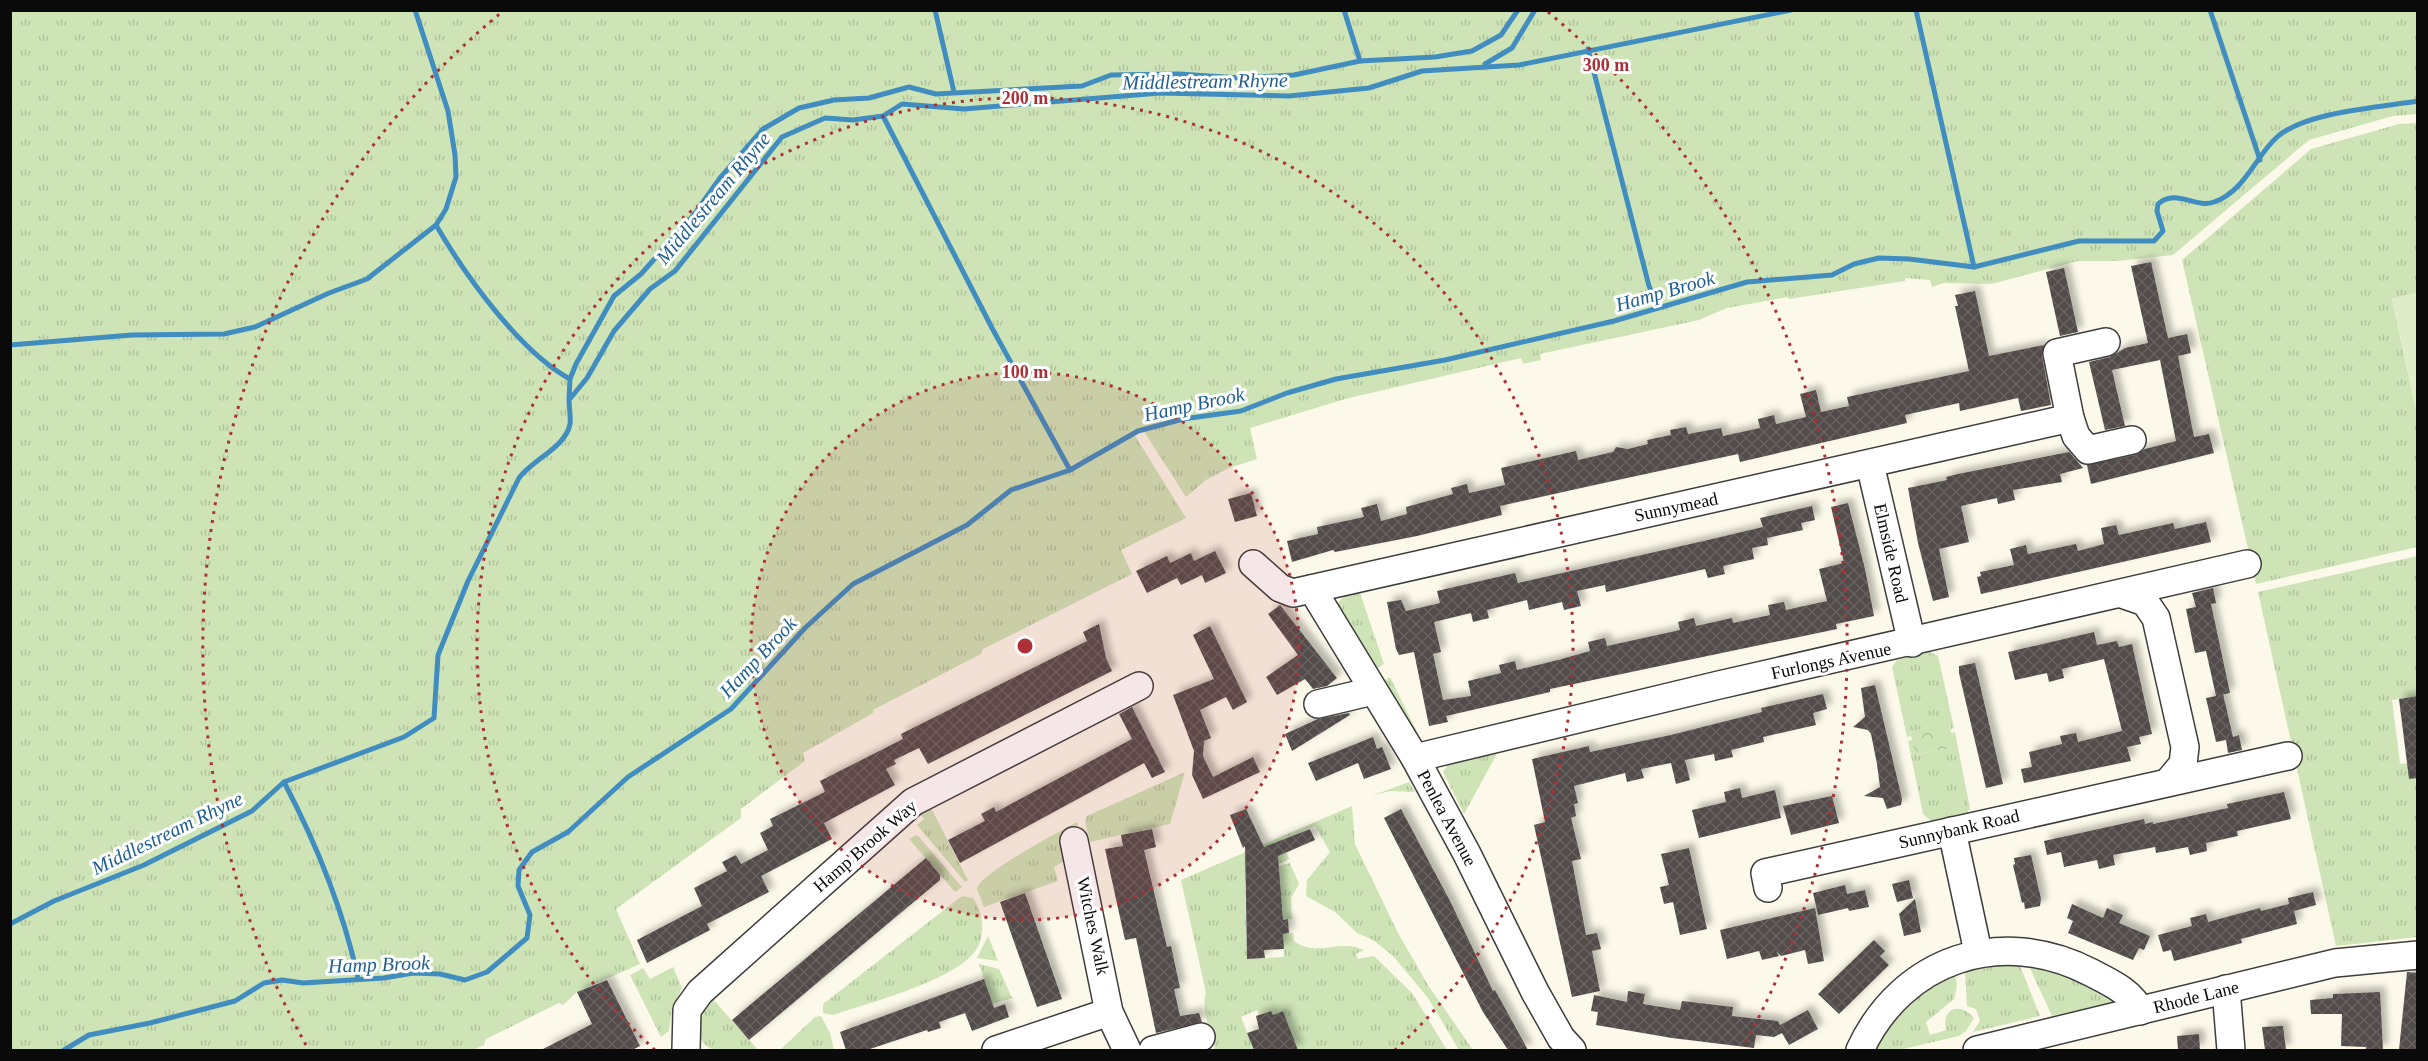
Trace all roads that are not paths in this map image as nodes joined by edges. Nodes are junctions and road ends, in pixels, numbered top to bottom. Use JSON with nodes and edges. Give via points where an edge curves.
{"nodes":[{"id":1,"x":2106,"y":342,"type":"dead end"},
{"id":2,"x":2070,"y":418,"type":"junction"},
{"id":3,"x":2132,"y":440,"type":"dead end"},
{"id":4,"x":1870,"y":464,"type":"junction"},
{"id":5,"x":1253,"y":564,"type":"dead end"},
{"id":6,"x":2247,"y":564,"type":"dead end"},
{"id":7,"x":1312,"y":589,"type":"junction"},
{"id":8,"x":2122,"y":594,"type":"junction"},
{"id":9,"x":1912,"y":643,"type":"junction"},
{"id":10,"x":1139,"y":686,"type":"dead end"},
{"id":11,"x":1373,"y":691,"type":"junction"},
{"id":12,"x":1318,"y":704,"type":"dead end"},
{"id":13,"x":2288,"y":756,"type":"dead end"},
{"id":14,"x":1415,"y":758,"type":"junction"},
{"id":15,"x":2168,"y":782,"type":"junction"},
{"id":16,"x":1952,"y":831,"type":"junction"},
{"id":17,"x":1074,"y":841,"type":"dead end"},
{"id":18,"x":1768,"y":888,"type":"dead end"},
{"id":19,"x":1978,"y":952,"type":"junction"},
{"id":20,"x":2418,"y":955,"type":"edge"},
{"id":21,"x":2226,"y":989,"type":"junction"},
{"id":22,"x":2140,"y":1011,"type":"junction"},
{"id":23,"x":1109,"y":1012,"type":"junction"},
{"id":24,"x":1201,"y":1037,"type":"dead end"},
{"id":25,"x":686,"y":1050,"type":"edge"},
{"id":26,"x":996,"y":1050,"type":"edge"},
{"id":27,"x":1126,"y":1050,"type":"edge"},
{"id":28,"x":1153,"y":1050,"type":"edge"},
{"id":29,"x":1572,"y":1050,"type":"edge"},
{"id":30,"x":1860,"y":1050,"type":"edge"},
{"id":31,"x":1977,"y":1050,"type":"edge"},
{"id":32,"x":2232,"y":1050,"type":"edge"}],
"edges":[{"from":1,"to":2,"type":"street","via":[[2057,353]]},
{"from":2,"to":3,"type":"street","via":[[2076,436],[2088,450]]},
{"from":2,"to":4,"type":"street","name":"Sunnymead"},
{"from":4,"to":7,"type":"street","name":"Sunnymead"},
{"from":4,"to":9,"type":"street","name":"Elmside Road"},
{"from":5,"to":7,"type":"street","name":"Sunnymead","via":[[1280,588],[1293,593]]},
{"from":6,"to":8,"type":"street","name":"Furlongs Avenue"},
{"from":7,"to":11,"type":"street","name":"Penlea Avenue"},
{"from":8,"to":9,"type":"street","name":"Furlongs Avenue"},
{"from":8,"to":15,"type":"street","via":[[2145,602],[2156,618],[2185,747],[2183,764]]},
{"from":9,"to":14,"type":"street","name":"Furlongs Avenue"},
{"from":10,"to":25,"type":"street","name":"Hamp Brook Way","via":[[913,802],[699,992],[687,1010]]},
{"from":11,"to":12,"type":"street"},
{"from":11,"to":14,"type":"street","name":"Penlea Avenue"},
{"from":13,"to":15,"type":"street","name":"Sunnybank Road"},
{"from":14,"to":29,"type":"street","name":"Penlea Avenue","via":[[1535,992]]},
{"from":15,"to":16,"type":"street","name":"Sunnybank Road"},
{"from":16,"to":18,"type":"street","name":"Sunnybank Road","via":[[1765,873]]},
{"from":16,"to":19,"type":"street"},
{"from":17,"to":23,"type":"street","name":"Witches Walk"},
{"from":19,"to":22,"type":"street","via":[[2017,951],[2072,964],[2117,987],[2135,1000]]},
{"from":19,"to":30,"type":"street","via":[[1916,982],[1878,1020]]},
{"from":20,"to":21,"type":"street","name":"Rhode Lane","via":[[2336,963]]},
{"from":21,"to":22,"type":"street","name":"Rhode Lane"},
{"from":21,"to":32,"type":"street"},
{"from":22,"to":31,"type":"street","name":"Rhode Lane"},
{"from":23,"to":26,"type":"street"},
{"from":23,"to":27,"type":"street","name":"Witches Walk"},
{"from":24,"to":28,"type":"street"}]}
